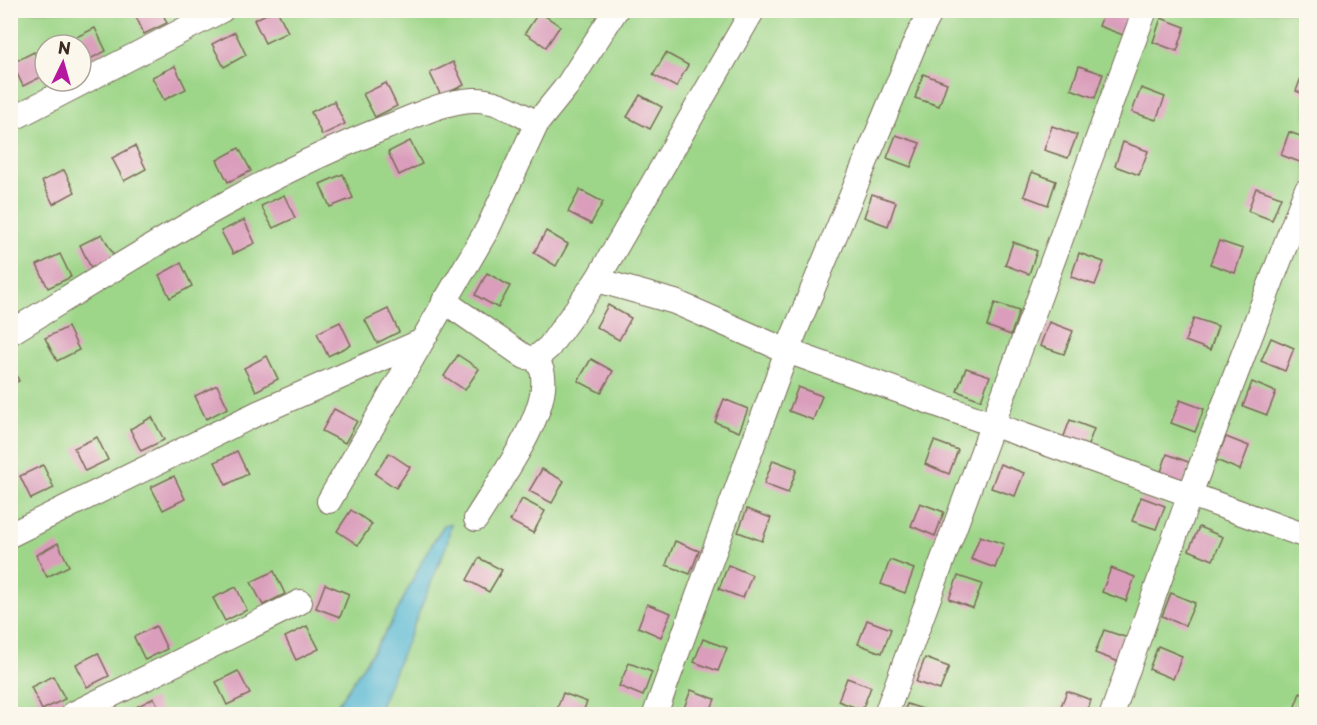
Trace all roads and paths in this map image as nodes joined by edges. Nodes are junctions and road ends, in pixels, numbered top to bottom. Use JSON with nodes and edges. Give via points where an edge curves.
{"nodes":[{"id":1,"x":222,"y":10,"type":"edge"},
{"id":2,"x":616,"y":10,"type":"edge"},
{"id":3,"x":753,"y":10,"type":"edge"},
{"id":4,"x":932,"y":10,"type":"edge"},
{"id":5,"x":1145,"y":10,"type":"edge"},
{"id":6,"x":10,"y":120,"type":"edge"},
{"id":7,"x":537,"y":123,"type":"junction"},
{"id":8,"x":1306,"y":191,"type":"edge"},
{"id":9,"x":597,"y":280,"type":"junction"},
{"id":10,"x":444,"y":301,"type":"junction"},
{"id":11,"x":10,"y":333,"type":"edge"},
{"id":12,"x":420,"y":342,"type":"junction"},
{"id":13,"x":787,"y":351,"type":"junction"},
{"id":14,"x":536,"y":358,"type":"junction"},
{"id":15,"x":993,"y":426,"type":"junction"},
{"id":16,"x":1190,"y":494,"type":"junction"},
{"id":17,"x":329,"y":501,"type":"dead end"},
{"id":18,"x":476,"y":519,"type":"dead end"},
{"id":19,"x":10,"y":536,"type":"edge"},
{"id":20,"x":1306,"y":536,"type":"edge"},
{"id":21,"x":300,"y":602,"type":"dead end"},
{"id":22,"x":72,"y":714,"type":"edge"},
{"id":23,"x":655,"y":714,"type":"edge"},
{"id":24,"x":886,"y":714,"type":"edge"},
{"id":25,"x":1112,"y":714,"type":"edge"}],
"edges":[{"from":1,"to":6,"type":"lane"},
{"from":2,"to":7,"type":"lane","via":[[567,86]]},
{"from":3,"to":9,"type":"lane"},
{"from":4,"to":13,"type":"lane"},
{"from":5,"to":15,"type":"lane"},
{"from":7,"to":10,"type":"lane","via":[[488,228]]},
{"from":7,"to":11,"type":"lane","via":[[498,103],[474,100],[443,106],[358,139],[253,187]]},
{"from":8,"to":16,"type":"lane"},
{"from":9,"to":13,"type":"lane","via":[[675,302]]},
{"from":9,"to":14,"type":"lane","via":[[549,347]]},
{"from":10,"to":12,"type":"lane"},
{"from":10,"to":14,"type":"lane","via":[[525,357]]},
{"from":12,"to":17,"type":"lane"},
{"from":12,"to":19,"type":"lane","via":[[258,413]]},
{"from":13,"to":15,"type":"lane"},
{"from":13,"to":23,"type":"lane"},
{"from":14,"to":18,"type":"lane","via":[[543,374],[543,394],[533,422]]},
{"from":15,"to":16,"type":"lane"},
{"from":15,"to":24,"type":"lane"},
{"from":16,"to":20,"type":"lane"},
{"from":16,"to":25,"type":"lane"},
{"from":21,"to":22,"type":"lane"}]}
